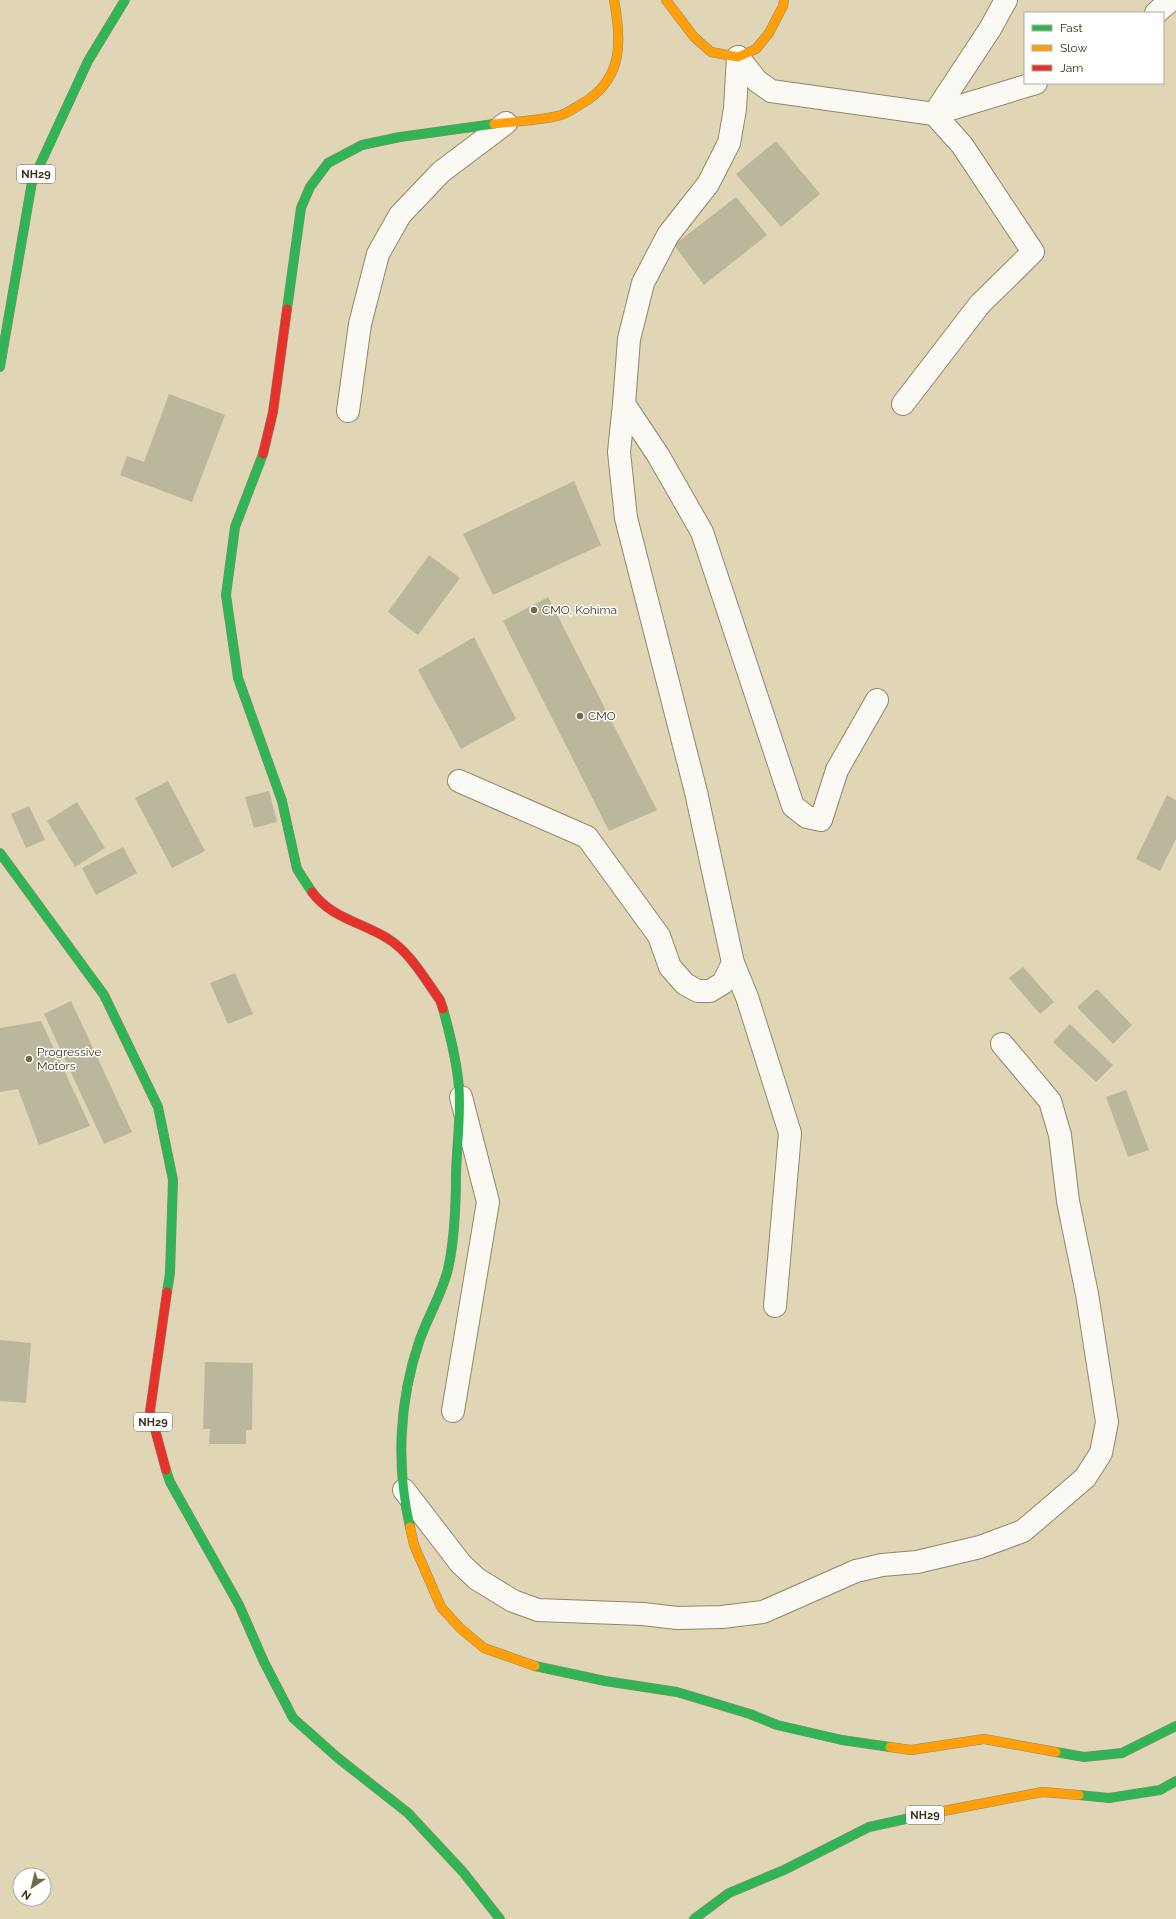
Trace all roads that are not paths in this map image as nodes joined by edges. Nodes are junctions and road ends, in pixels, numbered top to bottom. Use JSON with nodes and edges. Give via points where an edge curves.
{"nodes":[{"id":1,"x":125,"y":0,"type":"edge"},
{"id":2,"x":614,"y":0,"type":"edge"},
{"id":3,"x":666,"y":0,"type":"edge"},
{"id":4,"x":784,"y":0,"type":"edge"},
{"id":5,"x":1006,"y":0,"type":"edge"},
{"id":6,"x":1170,"y":0,"type":"edge"},
{"id":7,"x":1157,"y":12,"type":"edge"},
{"id":8,"x":738,"y":58,"type":"junction"},
{"id":9,"x":1033,"y":84,"type":"edge"},
{"id":10,"x":934,"y":114,"type":"junction"},
{"id":11,"x":506,"y":123,"type":"junction"},
{"id":12,"x":0,"y":367,"type":"edge"},
{"id":13,"x":624,"y":404,"type":"junction"},
{"id":14,"x":903,"y":404,"type":"dead end"},
{"id":15,"x":348,"y":411,"type":"dead end"},
{"id":16,"x":876,"y":700,"type":"dead end"},
{"id":17,"x":459,"y":781,"type":"dead end"},
{"id":18,"x":0,"y":853,"type":"edge"},
{"id":19,"x":733,"y":963,"type":"junction"},
{"id":20,"x":1002,"y":1044,"type":"dead end"},
{"id":21,"x":459,"y":1088,"type":"junction"},
{"id":22,"x":775,"y":1306,"type":"dead end"},
{"id":23,"x":453,"y":1411,"type":"dead end"},
{"id":24,"x":404,"y":1490,"type":"junction"},
{"id":25,"x":1176,"y":1726,"type":"edge"},
{"id":26,"x":1176,"y":1781,"type":"edge"},
{"id":27,"x":500,"y":1919,"type":"edge"},
{"id":28,"x":694,"y":1919,"type":"edge"}],
"edges":[{"from":1,"to":12,"type":"main road","number":"NH29","via":[[88,61],[32,182]]},
{"from":2,"to":11,"type":"main road","via":[[618,15],[619,44],[613,70],[604,87],[562,115]]},
{"from":3,"to":8,"type":"main road","via":[[694,37],[711,52]]},
{"from":4,"to":8,"type":"main road","via":[[769,33],[756,49]]},
{"from":5,"to":10,"type":"street","via":[[986,36]]},
{"from":6,"to":7,"type":"street"},
{"from":8,"to":10,"type":"street","via":[[757,82],[771,92]]},
{"from":8,"to":13,"type":"street","via":[[735,109],[728,143],[708,184],[668,235],[643,283],[629,340]]},
{"from":9,"to":10,"type":"street"},
{"from":10,"to":14,"type":"street","via":[[962,145],[1033,252],[980,304]]},
{"from":11,"to":15,"type":"street","via":[[441,172],[400,215],[378,254],[360,324]]},
{"from":11,"to":21,"type":"main road","via":[[400,137],[362,145],[328,163],[310,187],[301,208],[273,412],[265,448],[235,527],[226,595],[238,678],[282,800],[297,869],[312,894],[330,911],[387,938],[408,956],[440,1000],[450,1033]]},
{"from":13,"to":16,"type":"street","via":[[658,455],[702,532],[793,806],[807,817],[821,820],[837,770]]},
{"from":13,"to":19,"type":"street","via":[[619,452],[626,518],[696,792]]},
{"from":17,"to":19,"type":"street","via":[[587,837],[659,936],[670,967],[685,984],[698,991],[710,991],[722,984]]},
{"from":18,"to":27,"type":"main road","number":"NH29","via":[[104,995],[158,1107],[173,1188],[170,1273],[150,1411],[170,1482],[239,1605],[292,1718],[408,1814],[463,1872]]},
{"from":19,"to":22,"type":"street","via":[[747,997],[790,1133]]},
{"from":20,"to":24,"type":"street","via":[[1050,1101],[1060,1135],[1068,1201],[1087,1294],[1107,1422],[1101,1453],[1085,1478],[1023,1531],[980,1547],[917,1562],[882,1564],[856,1571],[763,1612],[722,1617],[677,1618],[538,1610],[513,1600],[477,1579],[461,1564]]},
{"from":21,"to":23,"type":"street","via":[[488,1202]]},
{"from":21,"to":24,"type":"main road","via":[[455,1222],[448,1270],[419,1342],[409,1380],[403,1418],[401,1457]]},
{"from":24,"to":25,"type":"main road","via":[[414,1546],[441,1606],[460,1628],[484,1648],[527,1664],[605,1681],[677,1692],[777,1725],[842,1740],[911,1750],[984,1739],[1084,1757],[1122,1753]]},
{"from":26,"to":28,"type":"main road","number":"NH29","via":[[1160,1790],[1109,1798],[1042,1792],[961,1806],[869,1827],[784,1870],[730,1893]]}]}
